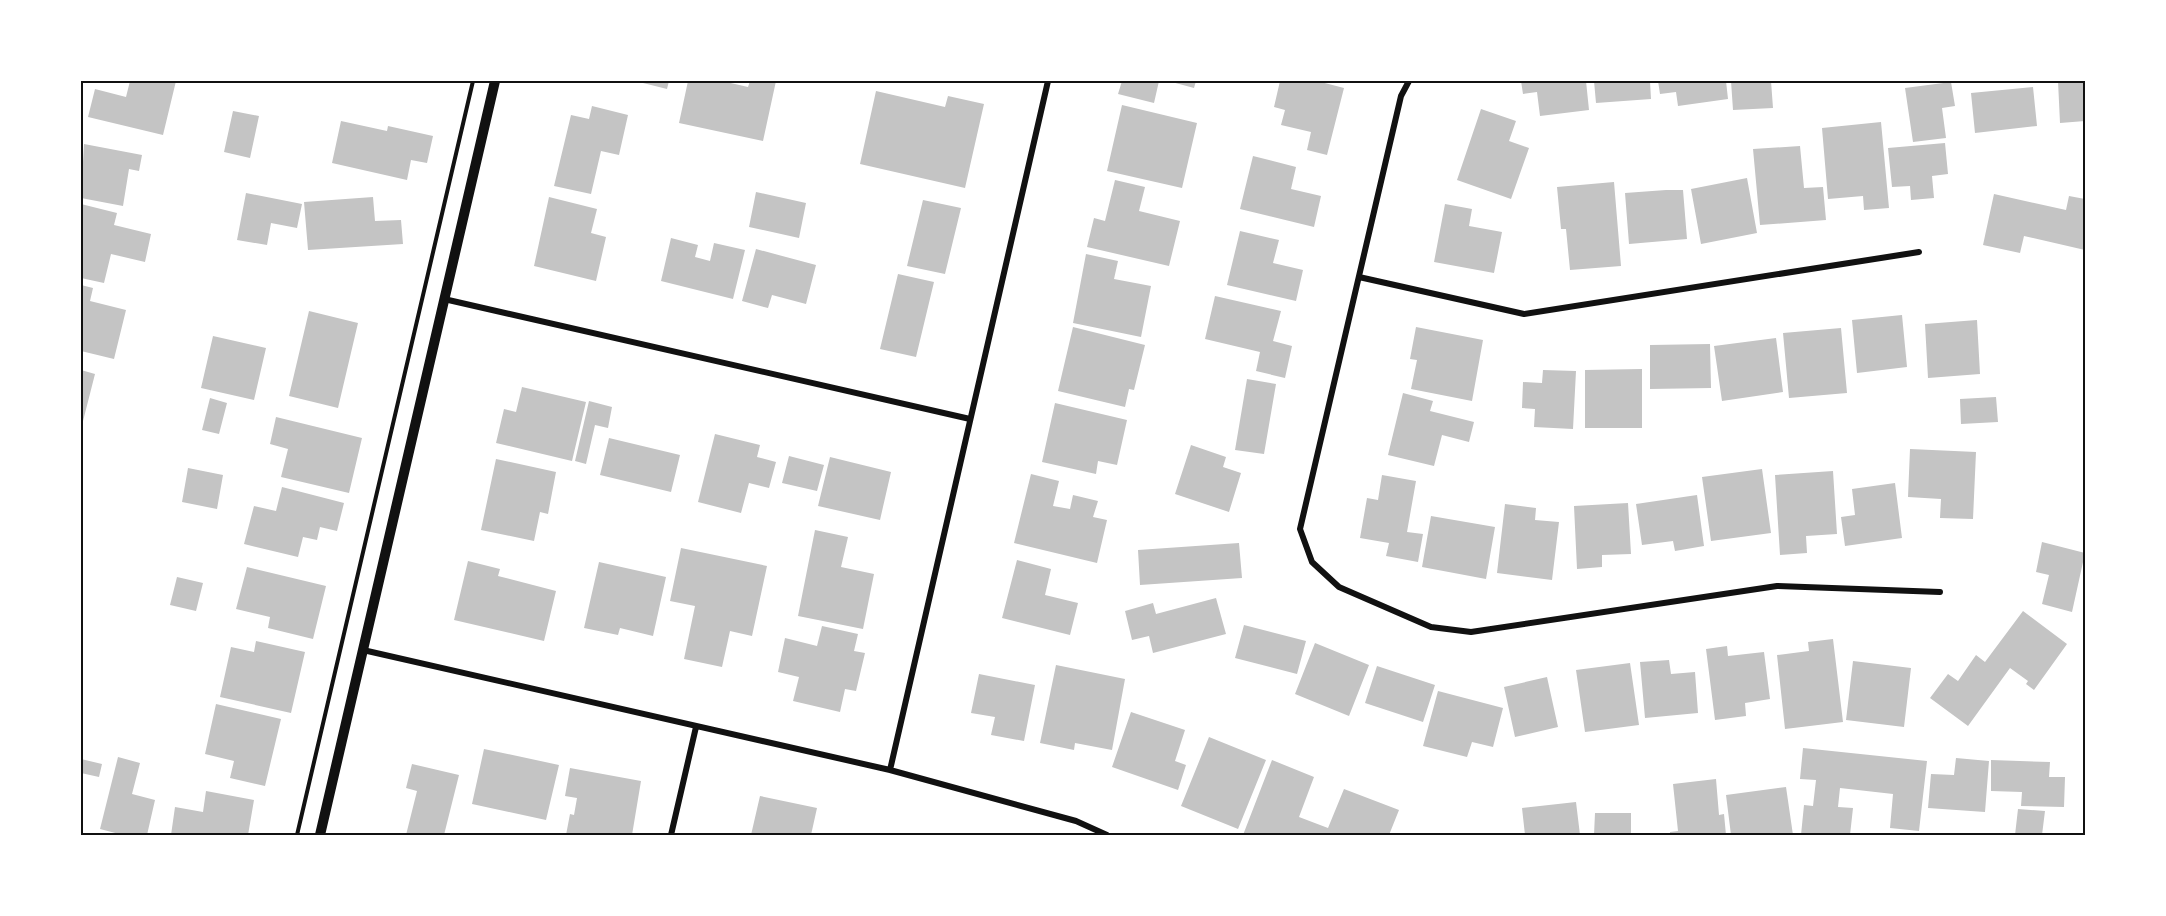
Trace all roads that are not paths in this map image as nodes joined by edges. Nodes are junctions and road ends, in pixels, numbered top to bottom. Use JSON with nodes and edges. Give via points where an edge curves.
{"nodes":[{"id":1,"x":495,"y":81,"type":"edge"},
{"id":2,"x":1048,"y":81,"type":"edge"},
{"id":3,"x":1409,"y":81,"type":"edge"},
{"id":4,"x":1919,"y":252,"type":"dead end"},
{"id":5,"x":1359,"y":277,"type":"junction"},
{"id":6,"x":444,"y":299,"type":"junction"},
{"id":7,"x":970,"y":419,"type":"junction"},
{"id":8,"x":1940,"y":592,"type":"dead end"},
{"id":9,"x":363,"y":650,"type":"junction"},
{"id":10,"x":696,"y":727,"type":"junction"},
{"id":11,"x":890,"y":770,"type":"junction"},
{"id":12,"x":320,"y":835,"type":"edge"},
{"id":13,"x":671,"y":835,"type":"edge"},
{"id":14,"x":1107,"y":835,"type":"edge"}],
"edges":[{"from":1,"to":6,"type":"street"},
{"from":2,"to":7,"type":"street"},
{"from":3,"to":5,"type":"street","via":[[1401,96]]},
{"from":4,"to":5,"type":"street","via":[[1524,314]]},
{"from":5,"to":8,"type":"street","via":[[1300,529],[1312,562],[1339,587],[1431,627],[1471,632],[1777,586]]},
{"from":6,"to":7,"type":"street"},
{"from":6,"to":9,"type":"street"},
{"from":7,"to":11,"type":"street"},
{"from":9,"to":10,"type":"street"},
{"from":9,"to":12,"type":"street"},
{"from":10,"to":11,"type":"street"},
{"from":10,"to":13,"type":"street"},
{"from":11,"to":14,"type":"street","via":[[1076,821]]}]}
